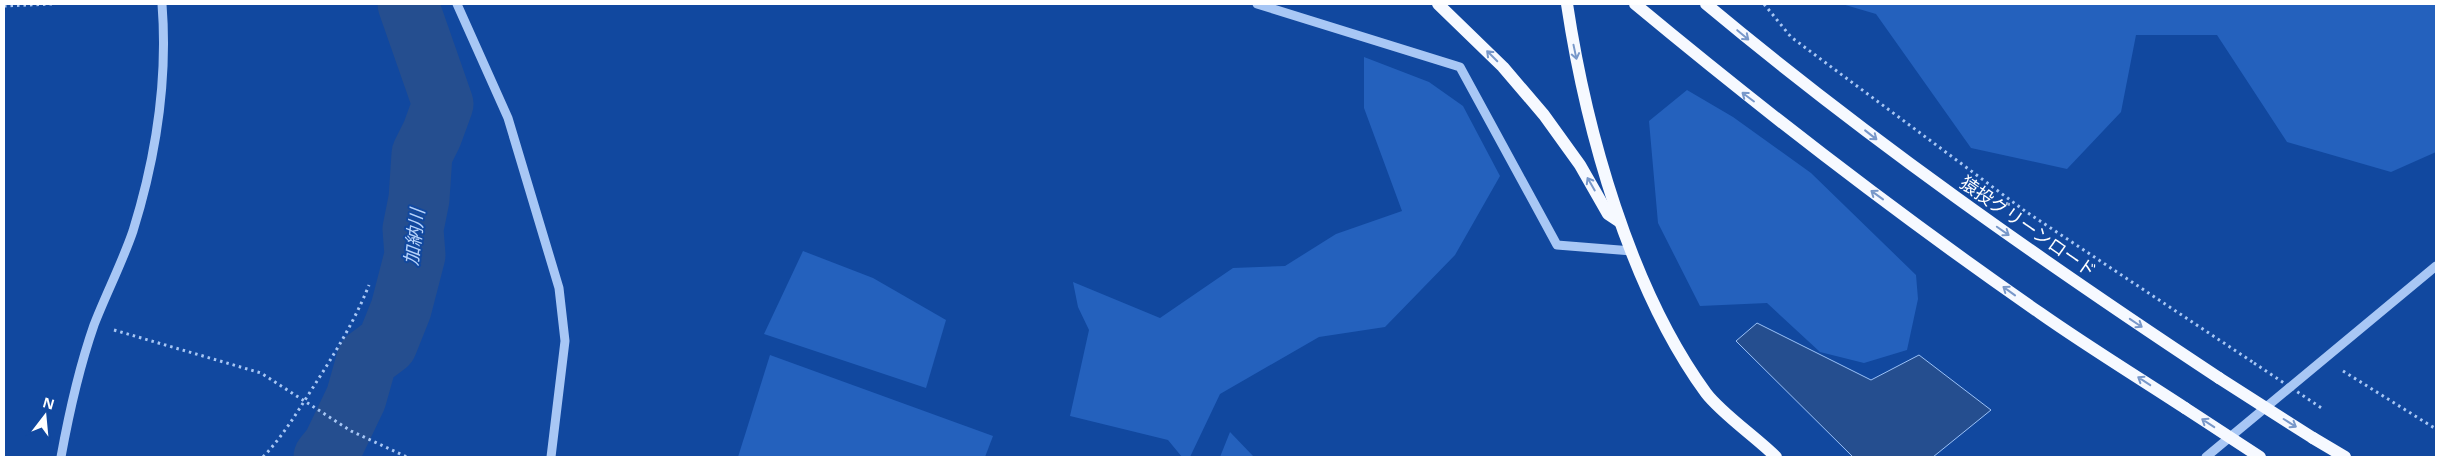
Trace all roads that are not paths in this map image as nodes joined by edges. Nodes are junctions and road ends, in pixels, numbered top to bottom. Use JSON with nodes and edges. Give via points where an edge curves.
{"nodes":[{"id":1,"x":162,"y":4,"type":"edge"},
{"id":2,"x":457,"y":4,"type":"edge"},
{"id":3,"x":1257,"y":4,"type":"edge"},
{"id":4,"x":1438,"y":4,"type":"edge"},
{"id":5,"x":1567,"y":4,"type":"edge"},
{"id":6,"x":1635,"y":4,"type":"edge"},
{"id":7,"x":1706,"y":4,"type":"edge"},
{"id":8,"x":1620,"y":222,"type":"junction"},
{"id":9,"x":1632,"y":251,"type":"junction"},
{"id":10,"x":2436,"y":266,"type":"edge"},
{"id":11,"x":61,"y":457,"type":"edge"},
{"id":12,"x":551,"y":457,"type":"edge"},
{"id":13,"x":1776,"y":457,"type":"edge"},
{"id":14,"x":2206,"y":457,"type":"edge"},
{"id":15,"x":2260,"y":457,"type":"edge"},
{"id":16,"x":2345,"y":457,"type":"edge"}],
"edges":[{"from":1,"to":11,"type":"street","via":[[165,47],[150,170],[132,232],[84,354]]},
{"from":2,"to":12,"type":"street","via":[[508,118],[559,288],[564,341]]},
{"from":3,"to":9,"type":"street","via":[[1460,67],[1558,245]]},
{"from":8,"to":4,"type":"main road","one_way":true,"via":[[1608,214],[1580,165],[1544,115],[1503,67]]},
{"from":5,"to":8,"type":"main road","one_way":true,"via":[[1583,92]]},
{"from":15,"to":6,"type":"main road","one_way":true,"bridge":true,"via":[[2040,313],[1875,194],[1724,78]]},
{"from":7,"to":16,"type":"main road","name":"猿投グリーンロード","one_way":true,"bridge":true,"via":[[1911,166],[2070,279]]},
{"from":8,"to":9,"type":"main road"},
{"from":9,"to":13,"type":"main road","via":[[1667,334],[1708,395]]},
{"from":10,"to":14,"type":"street"}]}
